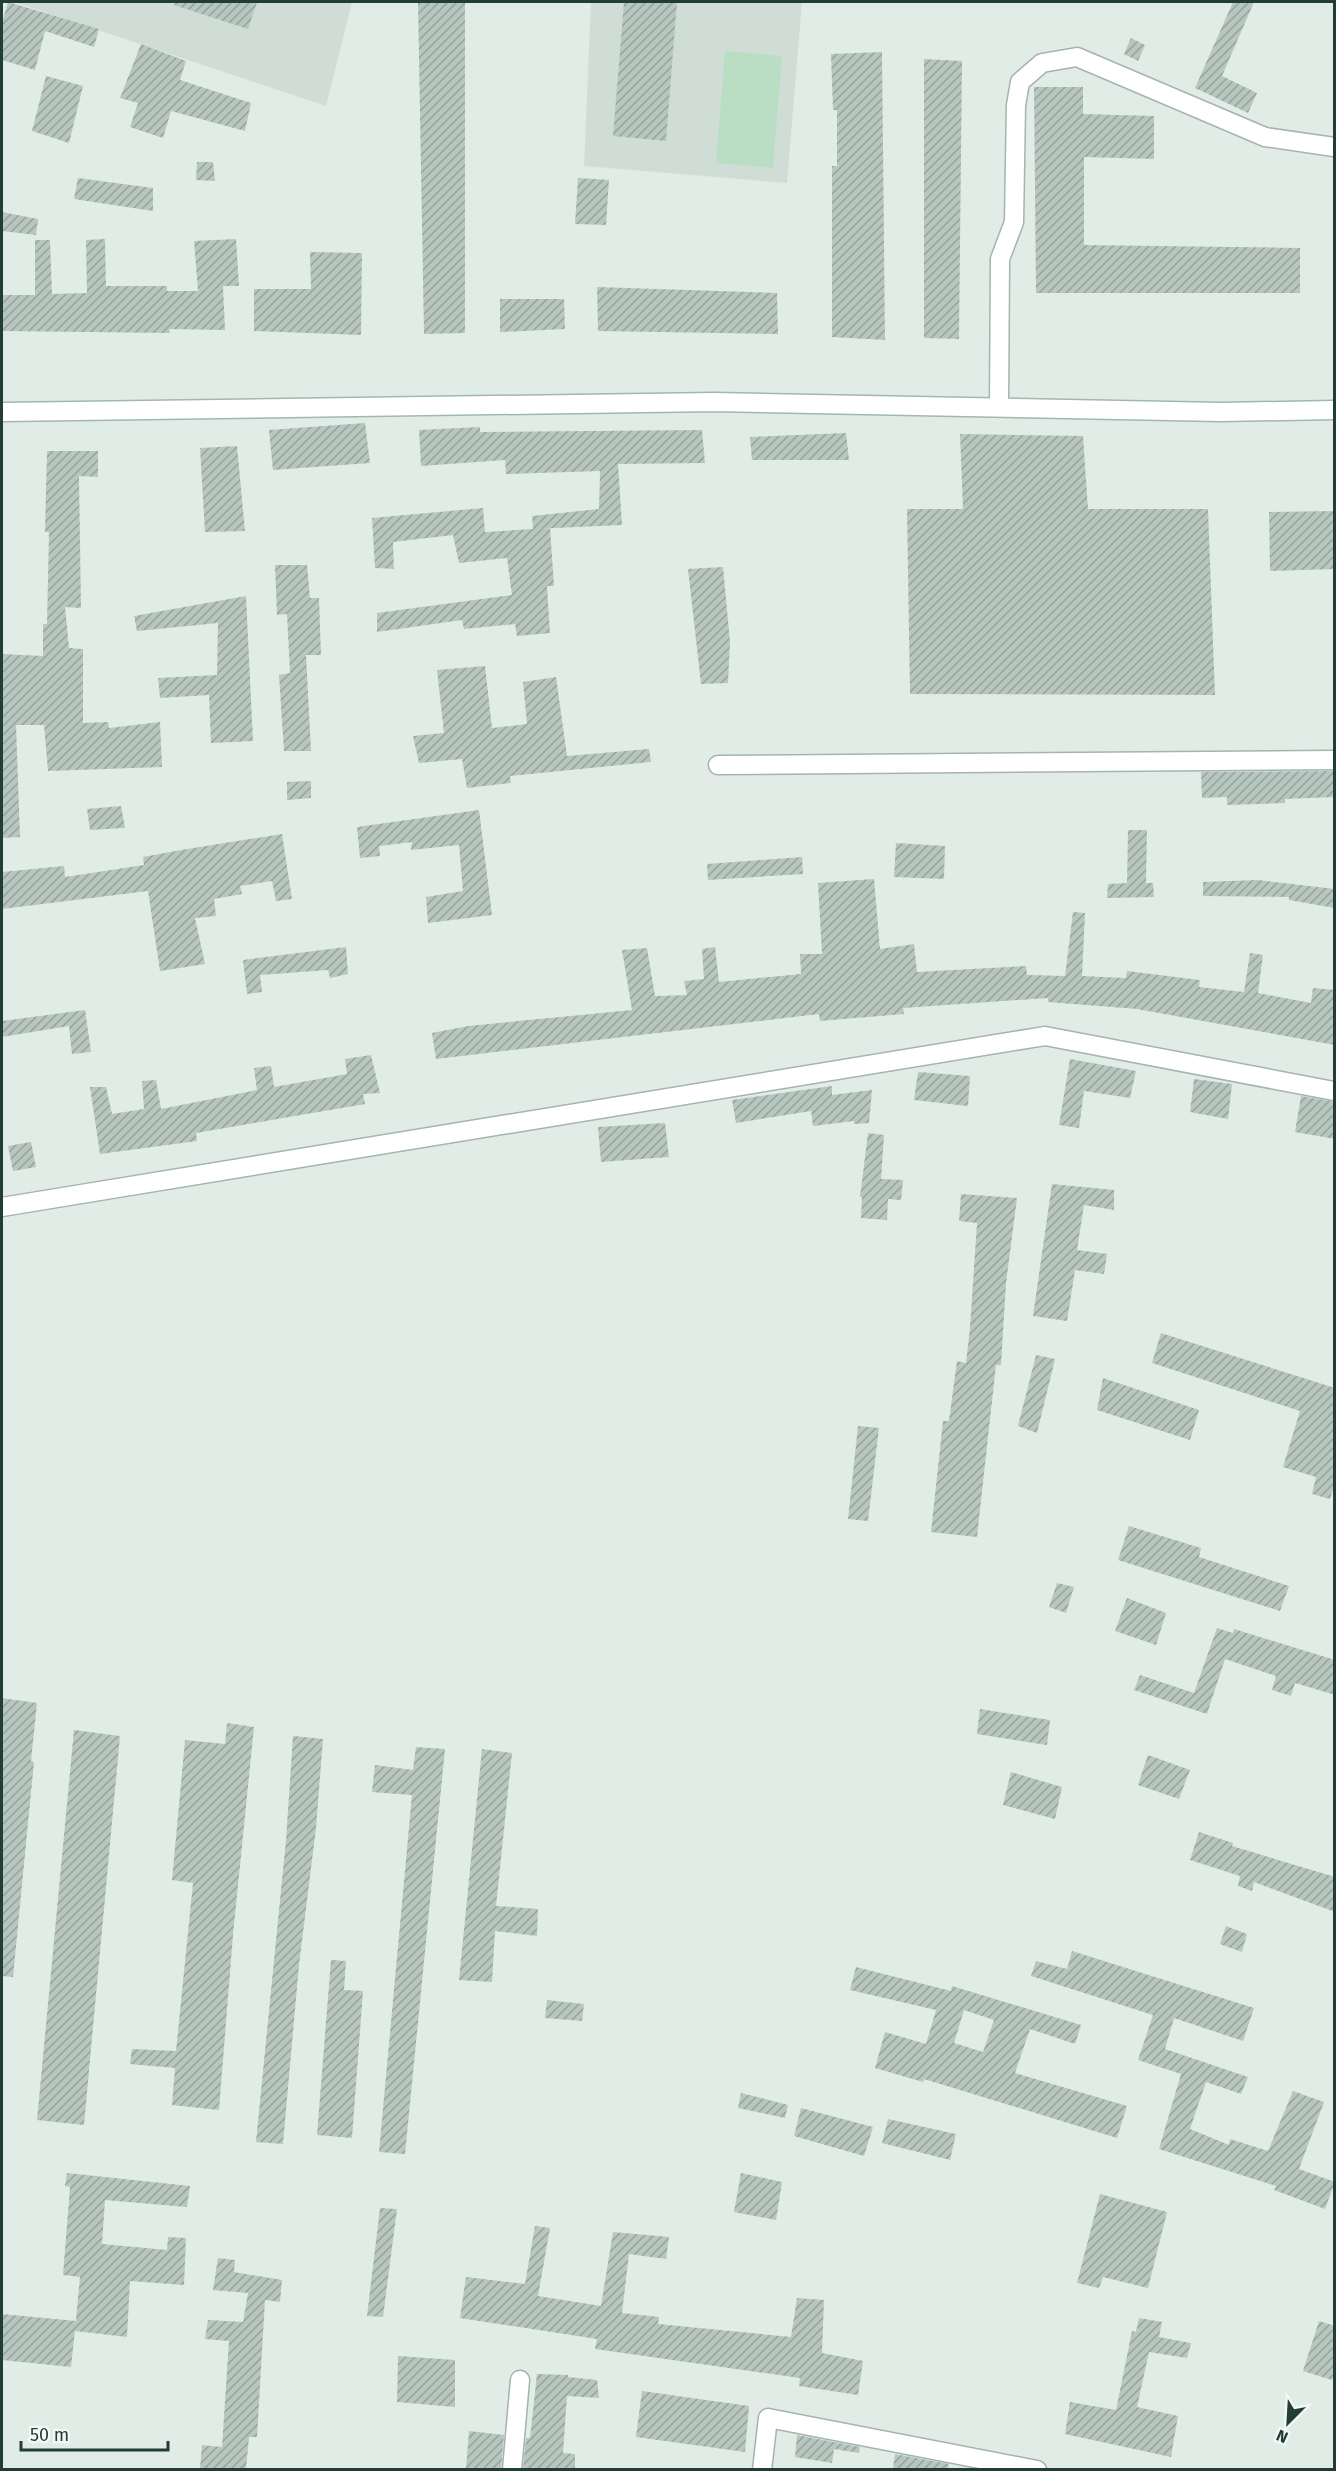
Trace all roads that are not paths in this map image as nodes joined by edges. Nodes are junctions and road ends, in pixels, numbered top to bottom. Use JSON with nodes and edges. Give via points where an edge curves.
{"nodes":[{"id":1,"x":1335,"y":147,"type":"edge"},
{"id":2,"x":999,"y":407,"type":"junction"},
{"id":3,"x":1335,"y":410,"type":"edge"},
{"id":4,"x":2,"y":412,"type":"edge"},
{"id":5,"x":1335,"y":760,"type":"edge"},
{"id":6,"x":718,"y":765,"type":"dead end"},
{"id":7,"x":1335,"y":1091,"type":"edge"},
{"id":8,"x":2,"y":1207,"type":"edge"},
{"id":9,"x":520,"y":2380,"type":"dead end"},
{"id":10,"x":512,"y":2469,"type":"edge"},
{"id":11,"x":762,"y":2469,"type":"edge"},
{"id":12,"x":1037,"y":2469,"type":"edge"}],
"edges":[{"from":1,"to":2,"type":"street","via":[[1265,137],[1077,57],[1042,63],[1020,82],[1016,105],[1014,222],[1000,258]]},
{"from":2,"to":3,"type":"street","via":[[1221,412]]},
{"from":2,"to":4,"type":"street","via":[[714,402]]},
{"from":5,"to":6,"type":"street"},
{"from":7,"to":8,"type":"street","via":[[1045,1036]]},
{"from":9,"to":10,"type":"street"},
{"from":11,"to":12,"type":"street","via":[[768,2418]]}]}
